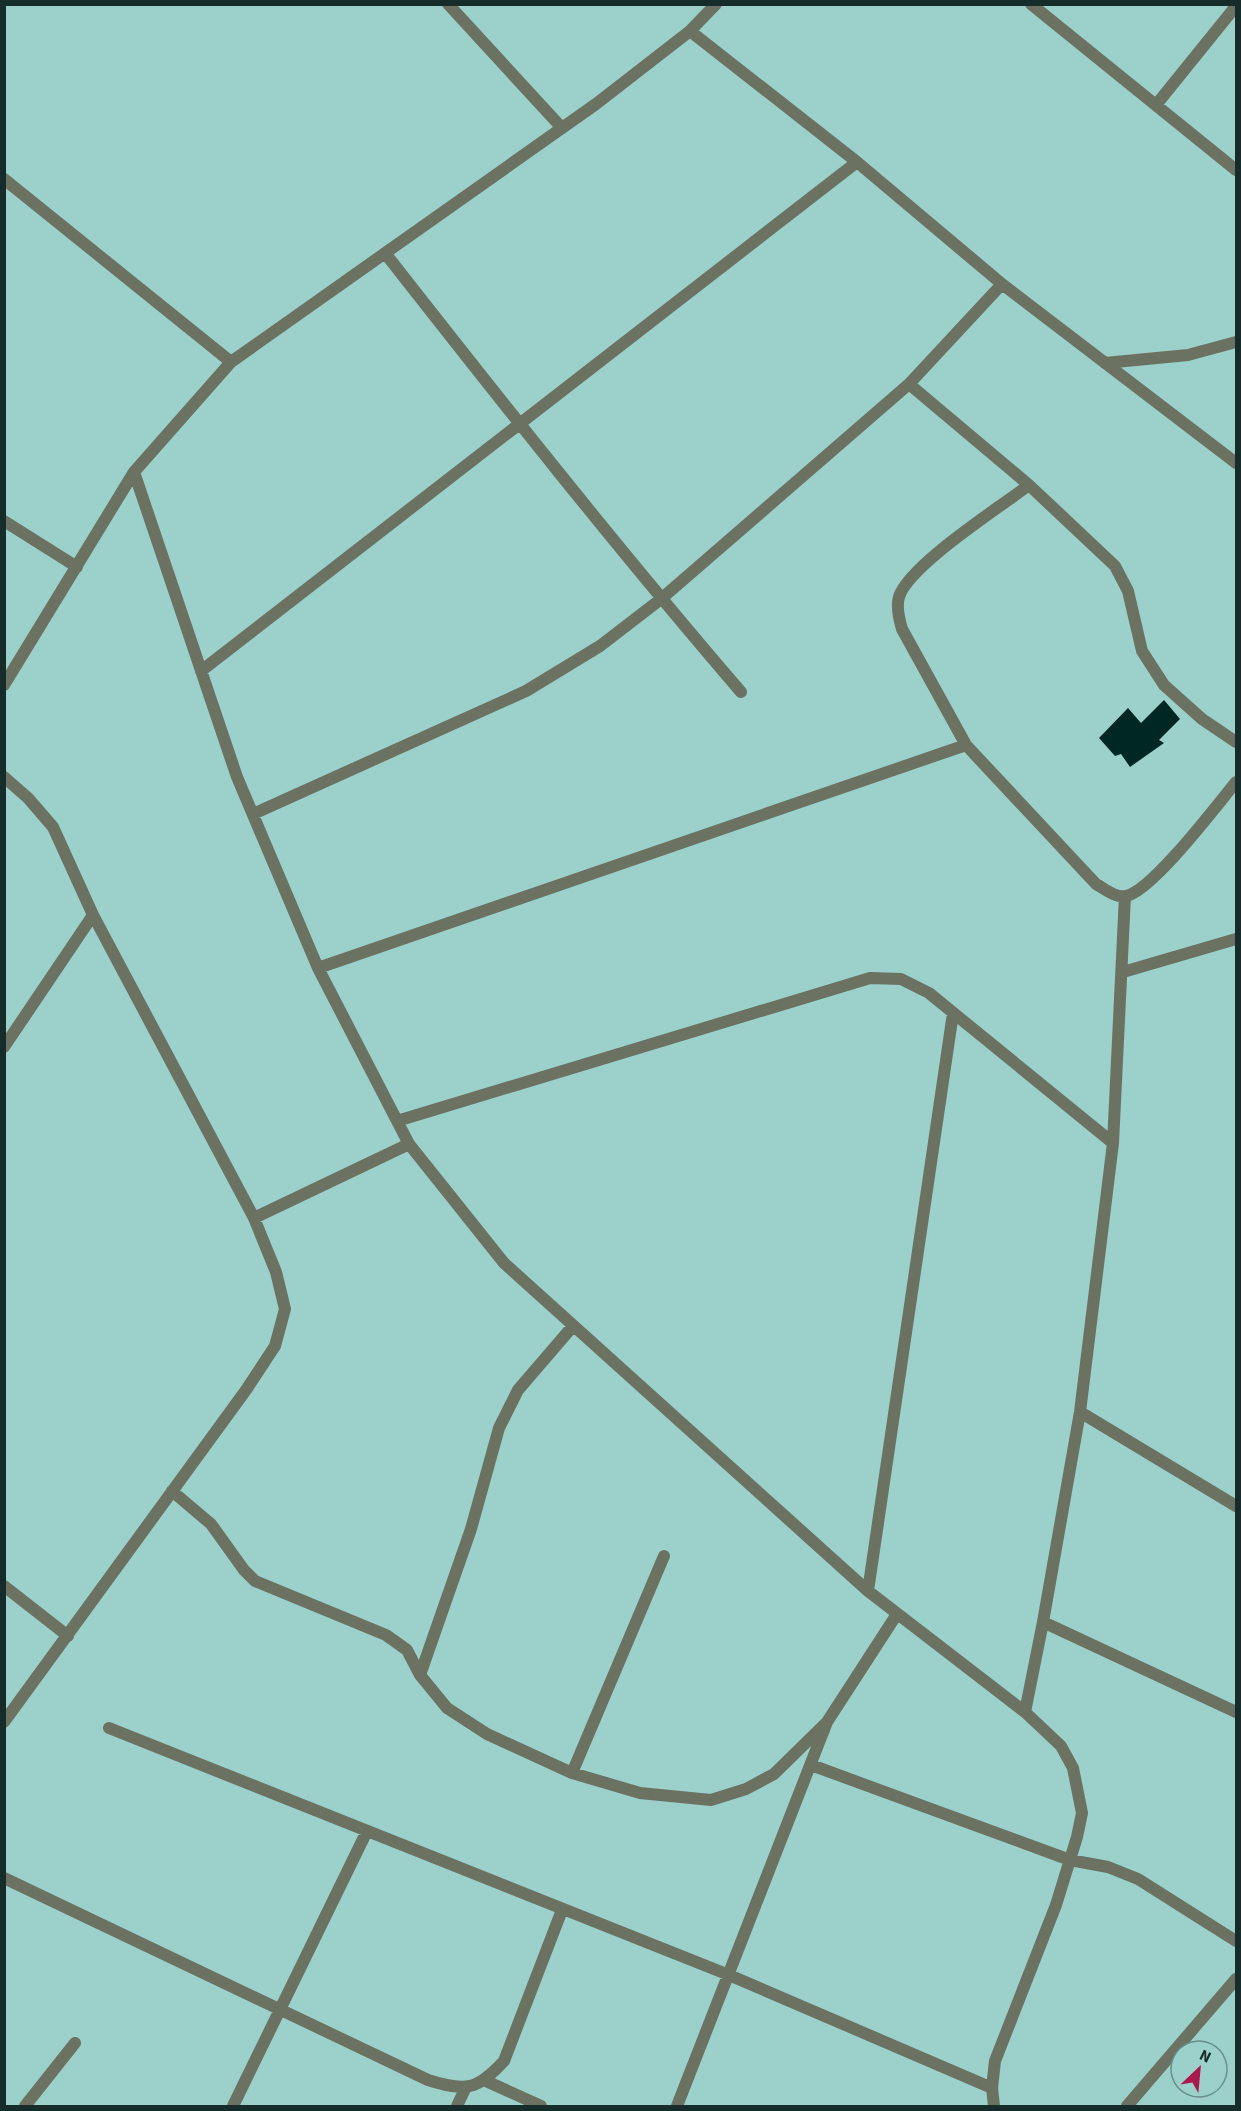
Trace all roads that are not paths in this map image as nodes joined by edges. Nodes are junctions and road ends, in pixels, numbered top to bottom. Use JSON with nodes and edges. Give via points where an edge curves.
{"nodes":[{"id":1,"x":448,"y":4,"type":"edge"},
{"id":2,"x":716,"y":4,"type":"edge"},
{"id":3,"x":1031,"y":4,"type":"edge"},
{"id":4,"x":1236,"y":6,"type":"edge"},
{"id":5,"x":690,"y":32,"type":"junction"},
{"id":6,"x":1156,"y":105,"type":"junction"},
{"id":7,"x":562,"y":128,"type":"junction"},
{"id":8,"x":857,"y":162,"type":"junction"},
{"id":9,"x":1236,"y":170,"type":"edge"},
{"id":10,"x":4,"y":180,"type":"edge"},
{"id":11,"x":385,"y":253,"type":"junction"},
{"id":12,"x":1002,"y":284,"type":"junction"},
{"id":13,"x":1236,"y":342,"type":"edge"},
{"id":14,"x":231,"y":362,"type":"junction"},
{"id":15,"x":1105,"y":363,"type":"junction"},
{"id":16,"x":909,"y":384,"type":"junction"},
{"id":17,"x":519,"y":424,"type":"junction"},
{"id":18,"x":1236,"y":463,"type":"edge"},
{"id":19,"x":134,"y":472,"type":"junction"},
{"id":20,"x":1029,"y":485,"type":"junction"},
{"id":21,"x":4,"y":521,"type":"edge"},
{"id":22,"x":77,"y":567,"type":"junction"},
{"id":23,"x":661,"y":598,"type":"junction"},
{"id":24,"x":201,"y":671,"type":"junction"},
{"id":25,"x":4,"y":685,"type":"edge"},
{"id":26,"x":741,"y":692,"type":"dead end"},
{"id":27,"x":1236,"y":742,"type":"edge"},
{"id":28,"x":966,"y":745,"type":"junction"},
{"id":29,"x":4,"y":777,"type":"edge"},
{"id":30,"x":1236,"y":782,"type":"edge"},
{"id":31,"x":253,"y":814,"type":"junction"},
{"id":32,"x":1125,"y":896,"type":"junction"},
{"id":33,"x":93,"y":915,"type":"junction"},
{"id":34,"x":1236,"y":939,"type":"edge"},
{"id":35,"x":318,"y":968,"type":"junction"},
{"id":36,"x":1123,"y":972,"type":"junction"},
{"id":37,"x":953,"y":1013,"type":"junction"},
{"id":38,"x":4,"y":1047,"type":"edge"},
{"id":39,"x":397,"y":1121,"type":"junction"},
{"id":40,"x":1113,"y":1143,"type":"junction"},
{"id":41,"x":409,"y":1144,"type":"junction"},
{"id":42,"x":254,"y":1218,"type":"junction"},
{"id":43,"x":573,"y":1326,"type":"junction"},
{"id":44,"x":1080,"y":1412,"type":"junction"},
{"id":45,"x":172,"y":1491,"type":"junction"},
{"id":46,"x":1236,"y":1506,"type":"edge"},
{"id":47,"x":664,"y":1556,"type":"dead end"},
{"id":48,"x":4,"y":1586,"type":"edge"},
{"id":49,"x":868,"y":1591,"type":"junction"},
{"id":50,"x":897,"y":1614,"type":"junction"},
{"id":51,"x":1044,"y":1622,"type":"junction"},
{"id":52,"x":68,"y":1636,"type":"junction"},
{"id":53,"x":420,"y":1675,"type":"junction"},
{"id":54,"x":1025,"y":1712,"type":"junction"},
{"id":55,"x":1236,"y":1712,"type":"edge"},
{"id":56,"x":4,"y":1722,"type":"edge"},
{"id":57,"x":827,"y":1722,"type":"junction"},
{"id":58,"x":109,"y":1728,"type":"dead end"},
{"id":59,"x":811,"y":1765,"type":"junction"},
{"id":60,"x":572,"y":1773,"type":"junction"},
{"id":61,"x":367,"y":1831,"type":"junction"},
{"id":62,"x":1070,"y":1860,"type":"junction"},
{"id":63,"x":4,"y":1878,"type":"edge"},
{"id":64,"x":562,"y":1910,"type":"junction"},
{"id":65,"x":1236,"y":1941,"type":"edge"},
{"id":66,"x":729,"y":1975,"type":"junction"},
{"id":67,"x":1236,"y":1979,"type":"edge"},
{"id":68,"x":281,"y":2010,"type":"junction"},
{"id":69,"x":75,"y":2043,"type":"dead end"},
{"id":70,"x":486,"y":2080,"type":"junction"},
{"id":71,"x":992,"y":2088,"type":"junction"},
{"id":72,"x":465,"y":2089,"type":"junction"},
{"id":73,"x":25,"y":2106,"type":"edge"},
{"id":74,"x":233,"y":2106,"type":"edge"},
{"id":75,"x":456,"y":2106,"type":"edge"},
{"id":76,"x":541,"y":2106,"type":"edge"},
{"id":77,"x":677,"y":2106,"type":"edge"},
{"id":78,"x":994,"y":2106,"type":"edge"},
{"id":79,"x":1127,"y":2106,"type":"edge"}],
"edges":[{"from":1,"to":7,"type":"street"},
{"from":2,"to":5,"type":"street"},
{"from":3,"to":6,"type":"street"},
{"from":4,"to":6,"type":"street"},
{"from":5,"to":7,"type":"street"},
{"from":5,"to":8,"type":"street"},
{"from":6,"to":9,"type":"street"},
{"from":7,"to":11,"type":"street"},
{"from":8,"to":12,"type":"street"},
{"from":8,"to":17,"type":"street"},
{"from":10,"to":14,"type":"street"},
{"from":11,"to":14,"type":"street"},
{"from":11,"to":17,"type":"street"},
{"from":12,"to":15,"type":"street"},
{"from":12,"to":16,"type":"street"},
{"from":13,"to":15,"type":"street","via":[[1188,355]]},
{"from":14,"to":19,"type":"street"},
{"from":15,"to":18,"type":"street"},
{"from":16,"to":20,"type":"street"},
{"from":16,"to":23,"type":"street"},
{"from":17,"to":23,"type":"street"},
{"from":17,"to":24,"type":"street"},
{"from":19,"to":22,"type":"street"},
{"from":19,"to":24,"type":"street"},
{"from":20,"to":27,"type":"street","via":[[1115,566],[1128,591],[1142,651],[1164,686]]},
{"from":20,"to":28,"type":"street","via":[[916,571],[899,597],[902,629]]},
{"from":21,"to":22,"type":"street"},
{"from":22,"to":25,"type":"street"},
{"from":23,"to":26,"type":"street"},
{"from":23,"to":31,"type":"street","via":[[600,646],[526,691]]},
{"from":24,"to":31,"type":"street"},
{"from":28,"to":32,"type":"street","via":[[1096,884]]},
{"from":28,"to":35,"type":"street"},
{"from":29,"to":33,"type":"street","via":[[53,827]]},
{"from":30,"to":32,"type":"street","via":[[1159,872]]},
{"from":31,"to":35,"type":"street"},
{"from":32,"to":36,"type":"street"},
{"from":33,"to":38,"type":"street"},
{"from":33,"to":42,"type":"street"},
{"from":34,"to":36,"type":"street"},
{"from":35,"to":39,"type":"street"},
{"from":36,"to":40,"type":"street"},
{"from":37,"to":39,"type":"street","via":[[929,993],[901,979],[870,978]]},
{"from":37,"to":40,"type":"street"},
{"from":37,"to":49,"type":"street"},
{"from":39,"to":41,"type":"street"},
{"from":40,"to":44,"type":"street"},
{"from":41,"to":42,"type":"street"},
{"from":41,"to":43,"type":"street","via":[[504,1263]]},
{"from":42,"to":45,"type":"street","via":[[276,1272],[285,1309],[275,1346]]},
{"from":43,"to":49,"type":"street"},
{"from":43,"to":53,"type":"street","via":[[518,1390],[499,1428],[471,1530]]},
{"from":44,"to":46,"type":"street"},
{"from":44,"to":51,"type":"street"},
{"from":45,"to":52,"type":"street"},
{"from":45,"to":53,"type":"street","via":[[211,1524],[255,1581],[386,1635],[407,1650]]},
{"from":47,"to":60,"type":"street"},
{"from":48,"to":52,"type":"street"},
{"from":49,"to":50,"type":"street"},
{"from":50,"to":54,"type":"street"},
{"from":50,"to":57,"type":"street"},
{"from":51,"to":54,"type":"street"},
{"from":51,"to":55,"type":"street"},
{"from":52,"to":56,"type":"street"},
{"from":53,"to":60,"type":"street","via":[[457,1715],[487,1734]]},
{"from":54,"to":62,"type":"street","via":[[1061,1746],[1073,1768],[1082,1813]]},
{"from":57,"to":59,"type":"street"},
{"from":57,"to":60,"type":"street","via":[[774,1774],[746,1789],[711,1800],[640,1793]]},
{"from":58,"to":61,"type":"street"},
{"from":59,"to":62,"type":"street"},
{"from":59,"to":66,"type":"street"},
{"from":61,"to":64,"type":"street"},
{"from":61,"to":68,"type":"street"},
{"from":62,"to":65,"type":"street","via":[[1108,1867],[1138,1879]]},
{"from":62,"to":71,"type":"street","via":[[995,2061]]},
{"from":63,"to":68,"type":"street"},
{"from":64,"to":66,"type":"street"},
{"from":64,"to":70,"type":"street","via":[[504,2061]]},
{"from":66,"to":71,"type":"street"},
{"from":66,"to":77,"type":"street"},
{"from":67,"to":79,"type":"street"},
{"from":68,"to":72,"type":"street","via":[[428,2080]]},
{"from":68,"to":74,"type":"street"},
{"from":69,"to":73,"type":"street"},
{"from":70,"to":72,"type":"street"},
{"from":70,"to":76,"type":"street"},
{"from":71,"to":78,"type":"street"},
{"from":72,"to":75,"type":"street"}]}
